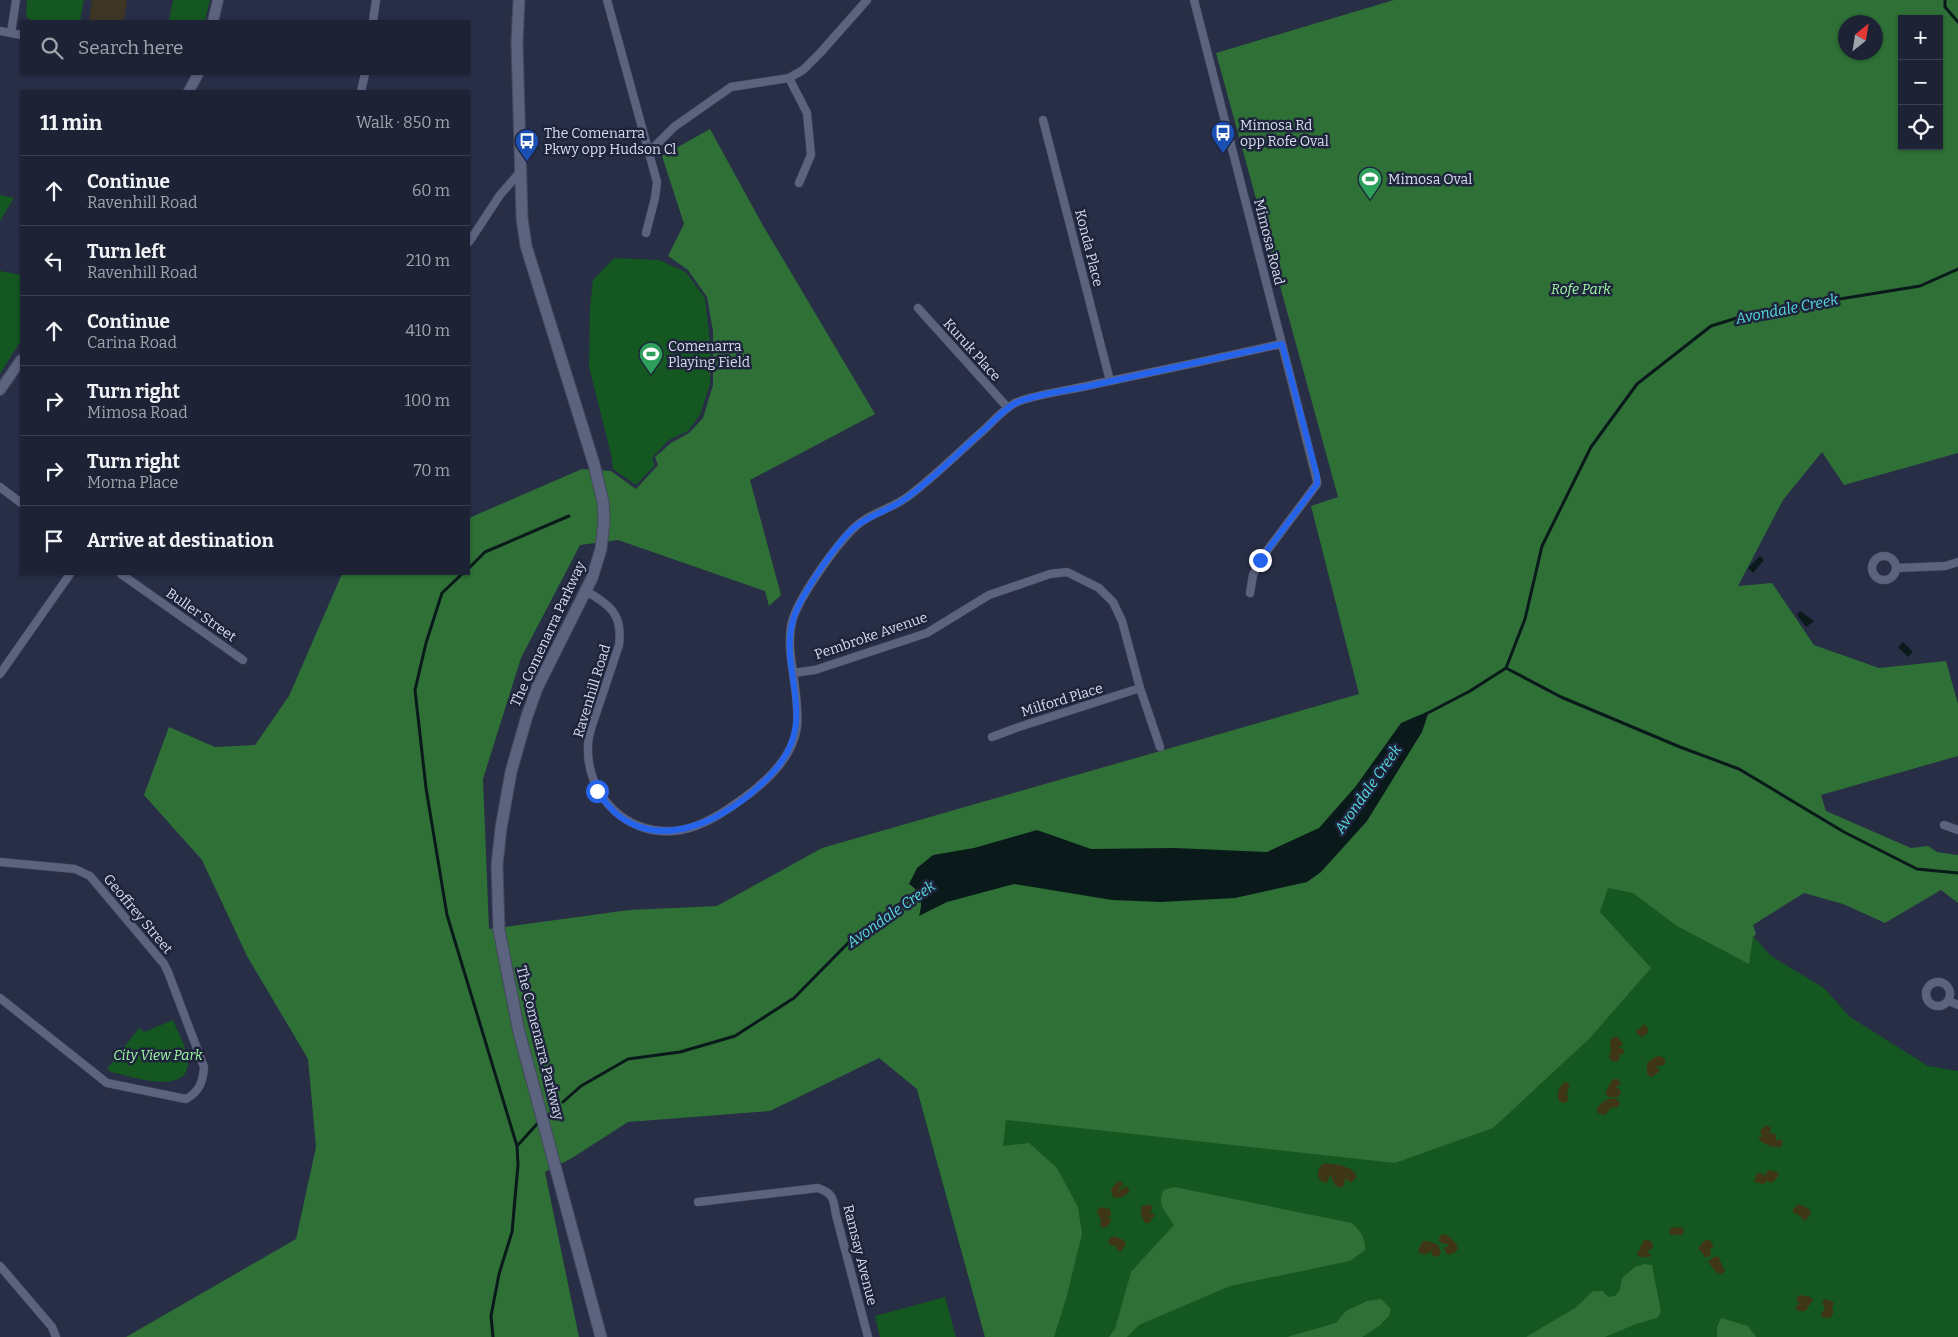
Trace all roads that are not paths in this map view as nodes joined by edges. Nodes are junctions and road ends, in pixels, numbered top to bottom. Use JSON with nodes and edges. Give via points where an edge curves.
{"nodes":[{"id":1,"x":16,"y":0,"type":"edge"},
{"id":2,"x":218,"y":0,"type":"edge"},
{"id":3,"x":376,"y":0,"type":"edge"},
{"id":4,"x":519,"y":0,"type":"edge"},
{"id":5,"x":607,"y":0,"type":"edge"},
{"id":6,"x":867,"y":0,"type":"edge"},
{"id":7,"x":1194,"y":0,"type":"edge"},
{"id":8,"x":213,"y":20,"type":"edge"},
{"id":9,"x":372,"y":20,"type":"edge"},
{"id":10,"x":0,"y":31,"type":"edge"},
{"id":11,"x":11,"y":33,"type":"junction"},
{"id":12,"x":20,"y":35,"type":"edge"},
{"id":13,"x":197,"y":75,"type":"edge"},
{"id":14,"x":365,"y":75,"type":"edge"},
{"id":15,"x":789,"y":78,"type":"junction"},
{"id":16,"x":190,"y":90,"type":"edge"},
{"id":17,"x":361,"y":90,"type":"edge"},
{"id":18,"x":1043,"y":120,"type":"dead end"},
{"id":19,"x":649,"y":152,"type":"junction"},
{"id":20,"x":520,"y":172,"type":"junction"},
{"id":21,"x":799,"y":183,"type":"dead end"},
{"id":22,"x":646,"y":233,"type":"dead end"},
{"id":23,"x":470,"y":240,"type":"edge"},
{"id":24,"x":918,"y":308,"type":"dead end"},
{"id":25,"x":1282,"y":344,"type":"junction"},
{"id":26,"x":20,"y":361,"type":"edge"},
{"id":27,"x":1110,"y":381,"type":"junction"},
{"id":28,"x":0,"y":390,"type":"edge"},
{"id":29,"x":1008,"y":408,"type":"junction"},
{"id":30,"x":0,"y":487,"type":"edge"},
{"id":31,"x":20,"y":502,"type":"edge"},
{"id":32,"x":1958,"y":562,"type":"edge"},
{"id":33,"x":1897,"y":568,"type":"dead end"},
{"id":34,"x":69,"y":575,"type":"edge"},
{"id":35,"x":122,"y":575,"type":"edge"},
{"id":36,"x":586,"y":591,"type":"junction"},
{"id":37,"x":1250,"y":593,"type":"dead end"},
{"id":38,"x":243,"y":660,"type":"dead end"},
{"id":39,"x":793,"y":673,"type":"junction"},
{"id":40,"x":0,"y":674,"type":"edge"},
{"id":41,"x":1140,"y":688,"type":"junction"},
{"id":42,"x":992,"y":737,"type":"dead end"},
{"id":43,"x":1160,"y":747,"type":"dead end"},
{"id":44,"x":1944,"y":825,"type":"dead end"},
{"id":45,"x":1958,"y":830,"type":"edge"},
{"id":46,"x":0,"y":862,"type":"edge"},
{"id":47,"x":0,"y":998,"type":"edge"},
{"id":48,"x":1948,"y":1001,"type":"dead end"},
{"id":49,"x":1958,"y":1005,"type":"edge"},
{"id":50,"x":698,"y":1202,"type":"dead end"},
{"id":51,"x":0,"y":1266,"type":"edge"},
{"id":52,"x":56,"y":1337,"type":"edge"},
{"id":53,"x":601,"y":1337,"type":"edge"},
{"id":54,"x":868,"y":1337,"type":"edge"}],
"edges":[{"from":1,"to":11,"type":"street"},
{"from":2,"to":8,"type":"street"},
{"from":3,"to":9,"type":"street"},
{"from":4,"to":20,"type":"main road","name":"The Comenarra Parkway"},
{"from":5,"to":19,"type":"street"},
{"from":6,"to":15,"type":"street","via":[[821,52],[803,70]]},
{"from":7,"to":25,"type":"street","name":"Mimosa Road"},
{"from":10,"to":11,"type":"street"},
{"from":11,"to":12,"type":"street"},
{"from":13,"to":16,"type":"street"},
{"from":14,"to":17,"type":"street"},
{"from":15,"to":19,"type":"street","via":[[731,87],[674,127]]},
{"from":15,"to":21,"type":"street","via":[[807,113],[812,155]]},
{"from":18,"to":27,"type":"street","name":"Konda Place"},
{"from":19,"to":22,"type":"street","via":[[657,190]]},
{"from":20,"to":23,"type":"street","via":[[500,195]]},
{"from":20,"to":36,"type":"main road","name":"The Comenarra Parkway","via":[[522,218],[531,266],[602,490],[603,538]]},
{"from":24,"to":29,"type":"street","name":"Kuruk Place"},
{"from":25,"to":27,"type":"street","name":"Ravenhill Road"},
{"from":25,"to":37,"type":"street","name":"Mimosa Road","via":[[1317,484],[1260,560]]},
{"from":26,"to":28,"type":"street"},
{"from":27,"to":29,"type":"street","name":"Ravenhill Road","via":[[1025,400]]},
{"from":29,"to":39,"type":"street","name":"Ravenhill Road","via":[[909,496],[856,525],[797,608],[790,638]]},
{"from":30,"to":31,"type":"street"},
{"from":32,"to":33,"type":"street","via":[[1945,566]]},
{"from":34,"to":40,"type":"street"},
{"from":35,"to":38,"type":"street","name":"Buller Street"},
{"from":36,"to":39,"type":"street","name":"Ravenhill Road","via":[[610,606],[620,634],[588,742],[590,776],[607,805],[633,824],[665,831],[700,824],[728,809],[763,782],[786,755],[797,729]]},
{"from":36,"to":53,"type":"main road","name":"The Comenarra Parkway","via":[[537,688],[516,752],[501,828],[497,903],[504,962],[519,1032]]},
{"from":39,"to":41,"type":"street","name":"Pembroke Avenue","via":[[815,670],[927,633],[989,595],[1050,574],[1066,572],[1100,588],[1113,602],[1122,621]]},
{"from":41,"to":42,"type":"street","name":"Milford Place"},
{"from":41,"to":43,"type":"street","name":"Pembroke Avenue"},
{"from":44,"to":45,"type":"street"},
{"from":46,"to":47,"type":"street","name":"Geoffrey Street","via":[[75,869],[90,876],[164,964],[204,1068],[204,1079],[199,1089],[186,1099],[107,1083]]},
{"from":48,"to":49,"type":"street"},
{"from":50,"to":54,"type":"street","name":"Ramsay Avenue","via":[[818,1188],[826,1191],[833,1197]]},
{"from":51,"to":52,"type":"street","via":[[52,1327]]}]}
